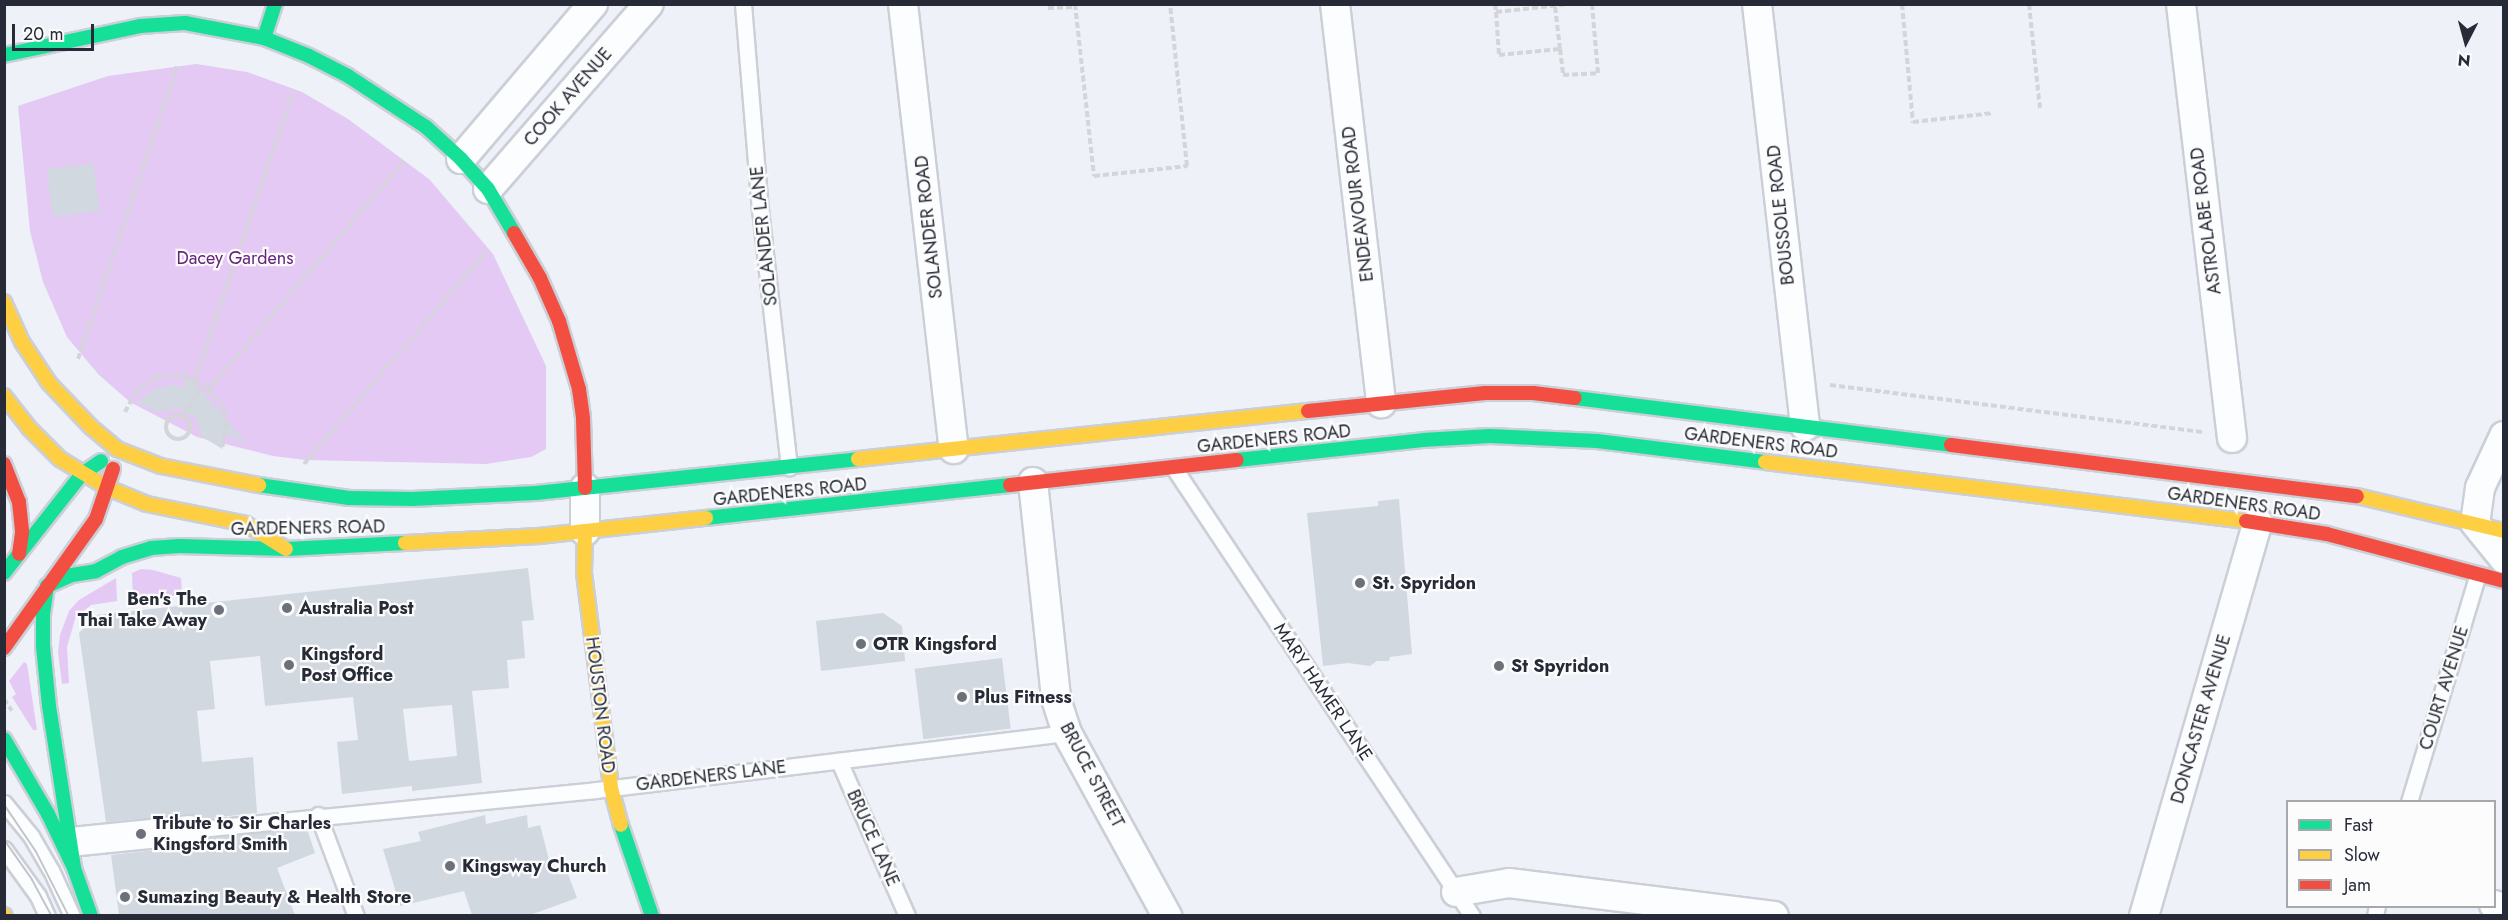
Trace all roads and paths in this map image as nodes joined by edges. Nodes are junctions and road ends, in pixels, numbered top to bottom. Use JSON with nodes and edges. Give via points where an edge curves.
{"nodes":[{"id":1,"x":275,"y":4,"type":"edge"},
{"id":2,"x":593,"y":4,"type":"edge"},
{"id":3,"x":649,"y":4,"type":"edge"},
{"id":4,"x":743,"y":4,"type":"edge"},
{"id":5,"x":903,"y":4,"type":"edge"},
{"id":6,"x":1170,"y":4,"type":"edge"},
{"id":7,"x":1335,"y":4,"type":"edge"},
{"id":8,"x":1495,"y":4,"type":"edge"},
{"id":9,"x":1569,"y":4,"type":"edge"},
{"id":10,"x":1592,"y":4,"type":"edge"},
{"id":11,"x":1757,"y":4,"type":"edge"},
{"id":12,"x":1902,"y":4,"type":"edge"},
{"id":13,"x":2029,"y":4,"type":"edge"},
{"id":14,"x":2181,"y":4,"type":"edge"},
{"id":15,"x":1075,"y":6,"type":"edge"},
{"id":16,"x":1555,"y":6,"type":"edge"},
{"id":17,"x":1048,"y":8,"type":"dead end"},
{"id":18,"x":1496,"y":12,"type":"junction"},
{"id":19,"x":264,"y":38,"type":"junction"},
{"id":20,"x":1560,"y":49,"type":"junction"},
{"id":21,"x":4,"y":55,"type":"edge"},
{"id":22,"x":177,"y":66,"type":"dead end"},
{"id":23,"x":294,"y":90,"type":"dead end"},
{"id":24,"x":2040,"y":108,"type":"dead end"},
{"id":25,"x":1993,"y":113,"type":"dead end"},
{"id":26,"x":462,"y":159,"type":"junction"},
{"id":27,"x":404,"y":161,"type":"dead end"},
{"id":28,"x":488,"y":189,"type":"junction"},
{"id":29,"x":489,"y":248,"type":"dead end"},
{"id":30,"x":4,"y":302,"type":"edge"},
{"id":31,"x":78,"y":359,"type":"dead end"},
{"id":32,"x":194,"y":381,"type":"junction"},
{"id":33,"x":1830,"y":385,"type":"dead end"},
{"id":34,"x":201,"y":387,"type":"junction"},
{"id":35,"x":208,"y":390,"type":"junction"},
{"id":36,"x":4,"y":396,"type":"edge"},
{"id":37,"x":1381,"y":403,"type":"junction"},
{"id":38,"x":125,"y":412,"type":"dead end"},
{"id":39,"x":183,"y":417,"type":"junction"},
{"id":40,"x":1805,"y":426,"type":"junction"},
{"id":41,"x":2203,"y":432,"type":"dead end"},
{"id":42,"x":2504,"y":436,"type":"edge"},
{"id":43,"x":2232,"y":438,"type":"dead end"},
{"id":44,"x":117,"y":449,"type":"junction"},
{"id":45,"x":954,"y":449,"type":"junction"},
{"id":46,"x":221,"y":452,"type":"dead end"},
{"id":47,"x":4,"y":464,"type":"edge"},
{"id":48,"x":789,"y":467,"type":"junction"},
{"id":49,"x":301,"y":468,"type":"dead end"},
{"id":50,"x":1174,"y":468,"type":"junction"},
{"id":51,"x":82,"y":474,"type":"junction"},
{"id":52,"x":1033,"y":482,"type":"junction"},
{"id":53,"x":108,"y":488,"type":"junction"},
{"id":54,"x":585,"y":488,"type":"junction"},
{"id":55,"x":2258,"y":522,"type":"junction"},
{"id":56,"x":2475,"y":523,"type":"junction"},
{"id":57,"x":585,"y":531,"type":"junction"},
{"id":58,"x":2504,"y":531,"type":"edge"},
{"id":59,"x":286,"y":549,"type":"junction"},
{"id":60,"x":19,"y":554,"type":"junction"},
{"id":61,"x":2504,"y":559,"type":"edge"},
{"id":62,"x":4,"y":573,"type":"edge"},
{"id":63,"x":2478,"y":574,"type":"junction"},
{"id":64,"x":2504,"y":580,"type":"edge"},
{"id":65,"x":47,"y":586,"type":"junction"},
{"id":66,"x":4,"y":648,"type":"edge"},
{"id":67,"x":1067,"y":733,"type":"junction"},
{"id":68,"x":4,"y":739,"type":"edge"},
{"id":69,"x":838,"y":761,"type":"junction"},
{"id":70,"x":611,"y":788,"type":"junction"},
{"id":71,"x":2409,"y":800,"type":"edge"},
{"id":72,"x":4,"y":803,"type":"edge"},
{"id":73,"x":318,"y":816,"type":"junction"},
{"id":74,"x":189,"y":830,"type":"joint"},
{"id":75,"x":4,"y":849,"type":"edge"},
{"id":76,"x":72,"y":855,"type":"junction"},
{"id":77,"x":1456,"y":892,"type":"junction"},
{"id":78,"x":47,"y":915,"type":"edge"},
{"id":79,"x":72,"y":915,"type":"edge"},
{"id":80,"x":91,"y":915,"type":"edge"},
{"id":81,"x":356,"y":915,"type":"edge"},
{"id":82,"x":652,"y":915,"type":"edge"},
{"id":83,"x":907,"y":915,"type":"edge"},
{"id":84,"x":1167,"y":915,"type":"edge"},
{"id":85,"x":1472,"y":915,"type":"edge"},
{"id":86,"x":1774,"y":915,"type":"edge"},
{"id":87,"x":2144,"y":915,"type":"edge"}],
"edges":[{"from":1,"to":19,"type":"main road"},
{"from":2,"to":26,"type":"street"},
{"from":3,"to":28,"type":"street","name":"COOK AVENUE"},
{"from":4,"to":48,"type":"lane","name":"SOLANDER LANE","via":[[760,209]]},
{"from":5,"to":45,"type":"street","name":"SOLANDER ROAD"},
{"from":6,"to":15,"type":"path","via":[[1188,166],[1094,176]]},
{"from":7,"to":37,"type":"street","name":"ENDEAVOUR ROAD"},
{"from":8,"to":18,"type":"path"},
{"from":9,"to":16,"type":"path"},
{"from":10,"to":20,"type":"path","via":[[1598,73],[1563,75]]},
{"from":11,"to":40,"type":"street","name":"BOUSSOLE ROAD"},
{"from":12,"to":25,"type":"path","via":[[1913,122]]},
{"from":13,"to":24,"type":"path"},
{"from":14,"to":43,"type":"street","name":"ASTROLABE ROAD"},
{"from":15,"to":17,"type":"path"},
{"from":16,"to":18,"type":"path"},
{"from":16,"to":20,"type":"path"},
{"from":18,"to":20,"type":"path","via":[[1499,55]]},
{"from":19,"to":21,"type":"main road","via":[[232,25],[185,23],[140,26]]},
{"from":19,"to":26,"type":"main road","via":[[348,76],[426,128]]},
{"from":22,"to":31,"type":"path"},
{"from":23,"to":32,"type":"path"},
{"from":26,"to":28,"type":"main road"},
{"from":27,"to":35,"type":"path"},
{"from":28,"to":54,"type":"main road","via":[[540,278],[560,321],[579,388]]},
{"from":29,"to":49,"type":"path"},
{"from":30,"to":44,"type":"main road","name":"GARDENERS ROAD","via":[[22,342],[49,383]]},
{"from":32,"to":34,"type":"path"},
{"from":32,"to":38,"type":"path","via":[[174,375],[154,377],[135,393]]},
{"from":33,"to":41,"type":"path"},
{"from":34,"to":35,"type":"path"},
{"from":34,"to":39,"type":"path"},
{"from":35,"to":46,"type":"path","via":[[224,409],[227,423]]},
{"from":36,"to":51,"type":"main road","via":[[60,459]]},
{"from":37,"to":40,"type":"main road","name":"GARDENERS ROAD","via":[[1485,393],[1533,393]]},
{"from":37,"to":45,"type":"main road","name":"GARDENERS ROAD"},
{"from":39,"to":39,"type":"path","via":[[168,420],[166,428],[172,438],[184,438],[189,432],[190,425]]},
{"from":40,"to":56,"type":"main road","name":"GARDENERS ROAD","via":[[2351,494]]},
{"from":42,"to":56,"type":"street","via":[[2480,488]]},
{"from":44,"to":51,"type":"main road"},
{"from":44,"to":53,"type":"main road"},
{"from":44,"to":54,"type":"main road","name":"GARDENERS ROAD","via":[[161,466],[349,498],[434,498]]},
{"from":45,"to":48,"type":"main road","name":"GARDENERS ROAD"},
{"from":47,"to":60,"type":"main road","via":[[19,502]]},
{"from":48,"to":54,"type":"main road","name":"GARDENERS ROAD"},
{"from":50,"to":52,"type":"main road","name":"GARDENERS ROAD"},
{"from":50,"to":55,"type":"main road","name":"GARDENERS ROAD","via":[[1423,440],[1553,437]]},
{"from":50,"to":77,"type":"lane","name":"MARY HAMER LANE"},
{"from":51,"to":53,"type":"main road"},
{"from":51,"to":60,"type":"main road"},
{"from":52,"to":57,"type":"main road","name":"GARDENERS ROAD"},
{"from":52,"to":67,"type":"street","name":"BRUCE STREET","via":[[1056,699]]},
{"from":53,"to":59,"type":"main road","via":[[147,504],[246,524]]},
{"from":53,"to":65,"type":"main road","via":[[96,519]]},
{"from":54,"to":57,"type":"street","name":"HOUSTON ROAD"},
{"from":55,"to":63,"type":"main road","name":"GARDENERS ROAD","via":[[2327,534]]},
{"from":55,"to":87,"type":"street","name":"DONCASTER AVENUE"},
{"from":56,"to":58,"type":"main road","name":"GARDENERS ROAD"},
{"from":56,"to":61,"type":"street"},
{"from":57,"to":59,"type":"main road","name":"GARDENERS ROAD"},
{"from":57,"to":70,"type":"main road","name":"HOUSTON ROAD","via":[[584,573]]},
{"from":59,"to":65,"type":"main road","name":"GARDENERS ROAD","via":[[151,548]]},
{"from":60,"to":62,"type":"main road"},
{"from":63,"to":64,"type":"main road","name":"GARDENERS ROAD"},
{"from":63,"to":71,"type":"lane","name":"COURT AVENUE"},
{"from":65,"to":66,"type":"main road"},
{"from":65,"to":76,"type":"main road","via":[[43,614],[49,706]]},
{"from":67,"to":69,"type":"lane","name":"GARDENERS LANE"},
{"from":67,"to":84,"type":"street","name":"BRUCE STREET"},
{"from":68,"to":76,"type":"main road"},
{"from":69,"to":70,"type":"lane","name":"GARDENERS LANE"},
{"from":69,"to":83,"type":"lane","name":"BRUCE LANE"},
{"from":70,"to":73,"type":"lane","name":"GARDENERS LANE"},
{"from":70,"to":82,"type":"main road","name":"HOUSTON ROAD"},
{"from":72,"to":79,"type":"lane","via":[[31,836]]},
{"from":73,"to":74,"type":"lane","name":"GARDENERS LANE"},
{"from":73,"to":81,"type":"lane"},
{"from":74,"to":76,"type":"street"},
{"from":75,"to":78,"type":"lane"},
{"from":76,"to":80,"type":"main road"},
{"from":77,"to":85,"type":"lane","name":"MARY HAMER LANE"},
{"from":77,"to":86,"type":"street","via":[[1509,883]]}]}
